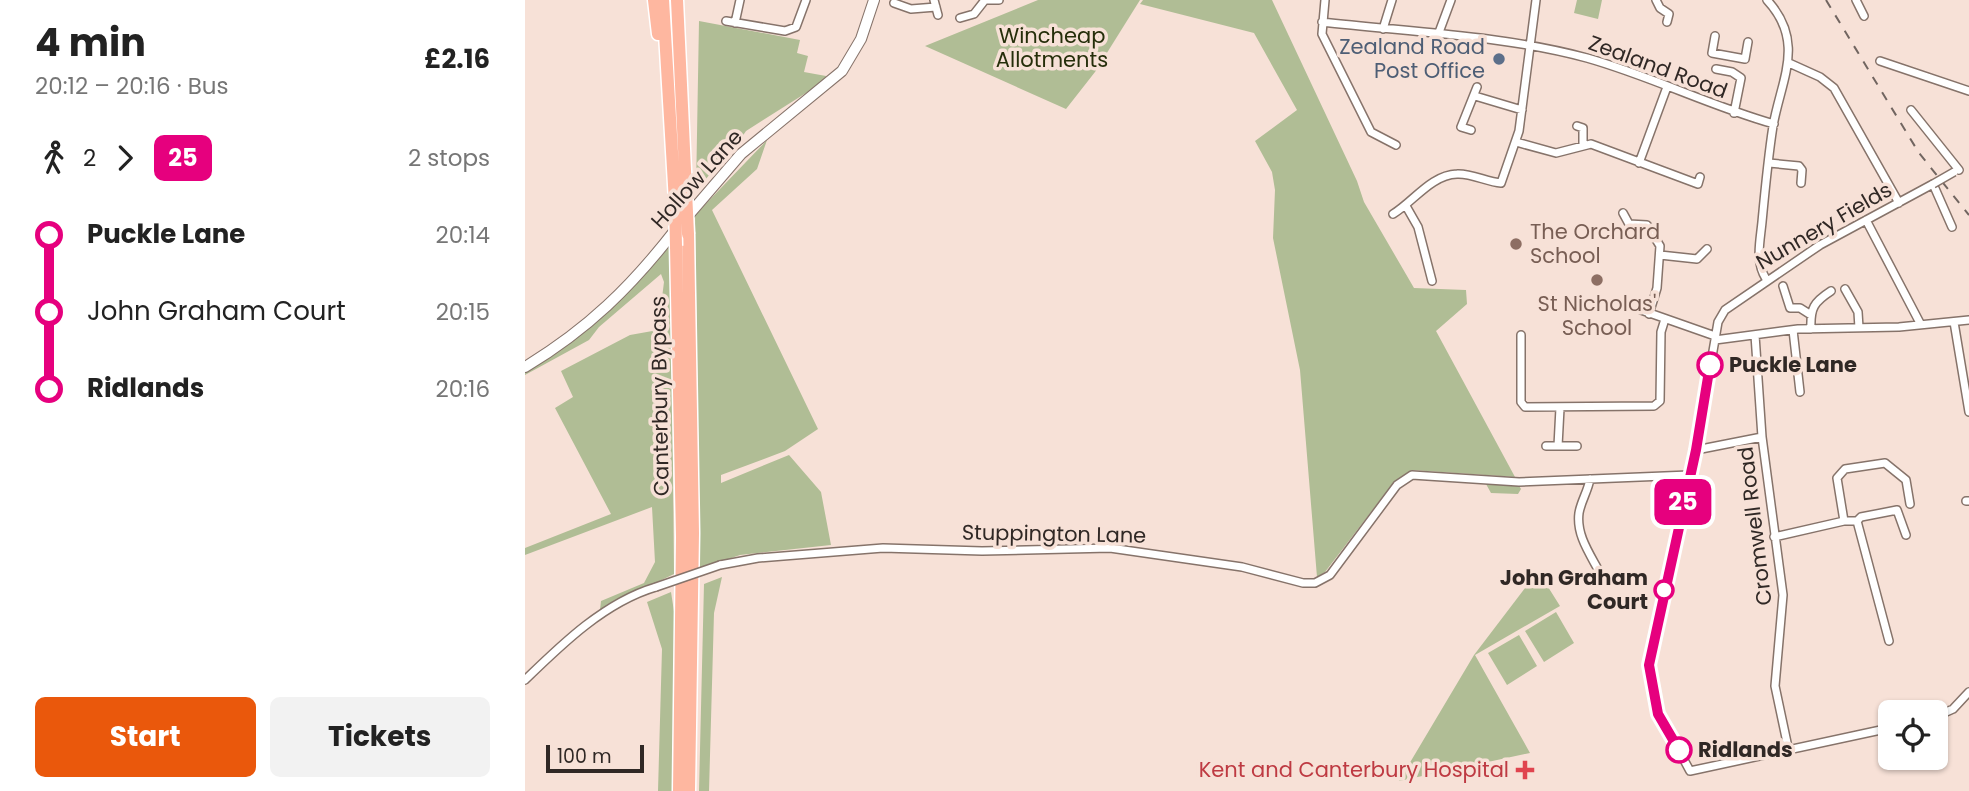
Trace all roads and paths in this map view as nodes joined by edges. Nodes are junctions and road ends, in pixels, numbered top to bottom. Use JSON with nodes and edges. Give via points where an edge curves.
{"nodes":[{"id":1,"x":740,"y":0,"type":"edge"},
{"id":2,"x":806,"y":0,"type":"edge"},
{"id":3,"x":874,"y":0,"type":"edge"},
{"id":4,"x":985,"y":0,"type":"edge"},
{"id":5,"x":999,"y":0,"type":"edge"},
{"id":6,"x":1325,"y":0,"type":"edge"},
{"id":7,"x":1392,"y":0,"type":"edge"},
{"id":8,"x":1451,"y":0,"type":"edge"},
{"id":9,"x":1536,"y":0,"type":"edge"},
{"id":10,"x":1655,"y":0,"type":"edge"},
{"id":11,"x":1767,"y":0,"type":"edge"},
{"id":12,"x":1857,"y":0,"type":"edge"},
{"id":13,"x":894,"y":3,"type":"dead end"},
{"id":14,"x":659,"y":4,"type":"edge"},
{"id":15,"x":677,"y":5,"type":"edge"},
{"id":16,"x":936,"y":7,"type":"edge"},
{"id":17,"x":1864,"y":16,"type":"dead end"},
{"id":18,"x":960,"y":18,"type":"dead end"},
{"id":19,"x":726,"y":20,"type":"dead end"},
{"id":20,"x":1322,"y":22,"type":"junction"},
{"id":21,"x":1667,"y":22,"type":"dead end"},
{"id":22,"x":735,"y":23,"type":"junction"},
{"id":23,"x":1383,"y":29,"type":"junction"},
{"id":24,"x":1437,"y":35,"type":"junction"},
{"id":25,"x":1715,"y":36,"type":"dead end"},
{"id":26,"x":1748,"y":43,"type":"dead end"},
{"id":27,"x":1530,"y":47,"type":"junction"},
{"id":28,"x":1728,"y":56,"type":"junction"},
{"id":29,"x":1880,"y":61,"type":"dead end"},
{"id":30,"x":1789,"y":63,"type":"junction"},
{"id":31,"x":1716,"y":68,"type":"dead end"},
{"id":32,"x":1724,"y":70,"type":"junction"},
{"id":33,"x":1667,"y":87,"type":"junction"},
{"id":34,"x":1969,"y":90,"type":"edge"},
{"id":35,"x":1522,"y":110,"type":"junction"},
{"id":36,"x":1911,"y":110,"type":"dead end"},
{"id":37,"x":1734,"y":113,"type":"junction"},
{"id":38,"x":1774,"y":124,"type":"junction"},
{"id":39,"x":1577,"y":126,"type":"dead end"},
{"id":40,"x":1471,"y":130,"type":"dead end"},
{"id":41,"x":1516,"y":142,"type":"junction"},
{"id":42,"x":1396,"y":145,"type":"dead end"},
{"id":43,"x":1583,"y":145,"type":"junction"},
{"id":44,"x":1639,"y":163,"type":"junction"},
{"id":45,"x":1769,"y":163,"type":"junction"},
{"id":46,"x":1969,"y":166,"type":"edge"},
{"id":47,"x":1956,"y":171,"type":"junction"},
{"id":48,"x":1700,"y":177,"type":"dead end"},
{"id":49,"x":1804,"y":179,"type":"dead end"},
{"id":50,"x":1933,"y":184,"type":"junction"},
{"id":51,"x":1899,"y":203,"type":"junction"},
{"id":52,"x":1406,"y":206,"type":"junction"},
{"id":53,"x":1623,"y":213,"type":"dead end"},
{"id":54,"x":1393,"y":214,"type":"dead end"},
{"id":55,"x":1654,"y":219,"type":"dead end"},
{"id":56,"x":1866,"y":220,"type":"junction"},
{"id":57,"x":1953,"y":224,"type":"dead end"},
{"id":58,"x":1647,"y":225,"type":"junction"},
{"id":59,"x":1707,"y":249,"type":"dead end"},
{"id":60,"x":1660,"y":255,"type":"junction"},
{"id":61,"x":1766,"y":279,"type":"junction"},
{"id":62,"x":1432,"y":281,"type":"dead end"},
{"id":63,"x":1783,"y":286,"type":"dead end"},
{"id":64,"x":1845,"y":289,"type":"dead end"},
{"id":65,"x":1831,"y":290,"type":"dead end"},
{"id":66,"x":1641,"y":310,"type":"dead end"},
{"id":67,"x":1649,"y":314,"type":"junction"},
{"id":68,"x":1811,"y":315,"type":"junction"},
{"id":69,"x":1665,"y":319,"type":"junction"},
{"id":70,"x":1969,"y":320,"type":"edge"},
{"id":71,"x":1954,"y":321,"type":"junction"},
{"id":72,"x":1920,"y":323,"type":"junction"},
{"id":73,"x":1859,"y":328,"type":"junction"},
{"id":74,"x":1811,"y":329,"type":"junction"},
{"id":75,"x":1793,"y":330,"type":"junction"},
{"id":76,"x":1521,"y":335,"type":"dead end"},
{"id":77,"x":1755,"y":335,"type":"junction"},
{"id":78,"x":1715,"y":338,"type":"junction"},
{"id":79,"x":525,"y":367,"type":"edge"},
{"id":80,"x":1800,"y":392,"type":"dead end"},
{"id":81,"x":1560,"y":408,"type":"junction"},
{"id":82,"x":1969,"y":412,"type":"edge"},
{"id":83,"x":1762,"y":437,"type":"junction"},
{"id":84,"x":1546,"y":446,"type":"dead end"},
{"id":85,"x":1558,"y":446,"type":"junction"},
{"id":86,"x":1577,"y":446,"type":"dead end"},
{"id":87,"x":1696,"y":450,"type":"junction"},
{"id":88,"x":1689,"y":475,"type":"junction"},
{"id":89,"x":1590,"y":479,"type":"junction"},
{"id":90,"x":1910,"y":504,"type":"dead end"},
{"id":91,"x":1844,"y":521,"type":"junction"},
{"id":92,"x":1857,"y":521,"type":"junction"},
{"id":93,"x":1906,"y":535,"type":"dead end"},
{"id":94,"x":1774,"y":537,"type":"junction"},
{"id":95,"x":1596,"y":569,"type":"dead end"},
{"id":96,"x":1889,"y":641,"type":"dead end"},
{"id":97,"x":525,"y":680,"type":"edge"},
{"id":98,"x":1969,"y":692,"type":"edge"},
{"id":99,"x":1948,"y":711,"type":"edge"},
{"id":100,"x":1878,"y":731,"type":"edge"},
{"id":101,"x":1789,"y":752,"type":"junction"},
{"id":102,"x":679,"y":791,"type":"edge"},
{"id":103,"x":689,"y":791,"type":"edge"}],
"edges":[{"from":1,"to":22,"type":"street"},
{"from":2,"to":22,"type":"street","via":[[796,27],[785,32]]},
{"from":3,"to":79,"type":"street","name":"Hollow Lane","via":[[861,38],[842,71],[741,154],[644,270],[581,331]]},
{"from":4,"to":5,"type":"street"},
{"from":4,"to":18,"type":"street","via":[[974,14]]},
{"from":6,"to":20,"type":"street"},
{"from":7,"to":23,"type":"street"},
{"from":8,"to":24,"type":"street"},
{"from":9,"to":27,"type":"street"},
{"from":10,"to":21,"type":"street","via":[[1669,14]]},
{"from":11,"to":30,"type":"street","via":[[1782,23]]},
{"from":12,"to":17,"type":"street"},
{"from":13,"to":16,"type":"street","via":[[911,9]]},
{"from":14,"to":102,"type":"highway","name":"Canterbury Bypass","bridge":true,"via":[[675,202],[682,537]]},
{"from":15,"to":103,"type":"highway","name":"Canterbury Bypass","bridge":true,"via":[[688,234],[693,533]]},
{"from":19,"to":22,"type":"street"},
{"from":20,"to":23,"type":"street","name":"Zealand Road"},
{"from":20,"to":42,"type":"street","via":[[1322,34],[1371,132]]},
{"from":23,"to":24,"type":"street","name":"Zealand Road"},
{"from":24,"to":27,"type":"street","name":"Zealand Road"},
{"from":25,"to":28,"type":"street","via":[[1712,52]]},
{"from":26,"to":28,"type":"street","via":[[1745,59]]},
{"from":27,"to":33,"type":"street","name":"Zealand Road","via":[[1608,64]]},
{"from":27,"to":35,"type":"street"},
{"from":28,"to":32,"type":"street"},
{"from":29,"to":34,"type":"street"},
{"from":30,"to":38,"type":"street"},
{"from":30,"to":51,"type":"street","via":[[1834,88]]},
{"from":31,"to":32,"type":"street"},
{"from":32,"to":37,"type":"street","via":[[1741,78]]},
{"from":33,"to":37,"type":"street","name":"Zealand Road"},
{"from":33,"to":44,"type":"street"},
{"from":35,"to":40,"type":"street","via":[[1476,91],[1461,127]]},
{"from":35,"to":41,"type":"street"},
{"from":36,"to":47,"type":"street"},
{"from":37,"to":38,"type":"street","name":"Zealand Road"},
{"from":38,"to":45,"type":"street"},
{"from":39,"to":43,"type":"street","via":[[1583,128]]},
{"from":41,"to":43,"type":"street","via":[[1556,153]]},
{"from":41,"to":52,"type":"street","via":[[1501,183],[1456,174],[1428,184]]},
{"from":43,"to":44,"type":"street"},
{"from":44,"to":48,"type":"street","via":[[1698,184]]},
{"from":45,"to":49,"type":"street","via":[[1798,166]]},
{"from":45,"to":61,"type":"street","via":[[1758,264]]},
{"from":46,"to":47,"type":"street","name":"Nunnery Fields"},
{"from":47,"to":50,"type":"street","name":"Nunnery Fields","bridge":true},
{"from":50,"to":51,"type":"street","name":"Nunnery Fields"},
{"from":50,"to":57,"type":"street"},
{"from":51,"to":56,"type":"street","name":"Nunnery Fields"},
{"from":52,"to":54,"type":"street"},
{"from":52,"to":62,"type":"street","via":[[1431,259]]},
{"from":53,"to":58,"type":"street","via":[[1629,224]]},
{"from":55,"to":58,"type":"street"},
{"from":56,"to":61,"type":"street","name":"Nunnery Fields"},
{"from":56,"to":72,"type":"street"},
{"from":58,"to":60,"type":"street","via":[[1660,246]]},
{"from":59,"to":60,"type":"street","via":[[1697,259]]},
{"from":60,"to":67,"type":"street"},
{"from":61,"to":78,"type":"street","name":"Nunnery Fields","via":[[1725,310]]},
{"from":63,"to":68,"type":"street","via":[[1790,308]]},
{"from":64,"to":73,"type":"street","via":[[1858,312]]},
{"from":65,"to":68,"type":"street","via":[[1815,301]]},
{"from":66,"to":67,"type":"street"},
{"from":67,"to":69,"type":"street"},
{"from":68,"to":74,"type":"street"},
{"from":69,"to":78,"type":"street"},
{"from":69,"to":81,"type":"street","via":[[1658,404]]},
{"from":70,"to":71,"type":"street"},
{"from":71,"to":72,"type":"street"},
{"from":71,"to":82,"type":"street"},
{"from":72,"to":73,"type":"street"},
{"from":73,"to":74,"type":"street"},
{"from":74,"to":75,"type":"street"},
{"from":75,"to":77,"type":"street"},
{"from":75,"to":80,"type":"street"},
{"from":76,"to":81,"type":"street","via":[[1521,402],[1530,408]]},
{"from":77,"to":78,"type":"street"},
{"from":77,"to":83,"type":"street","name":"Cromwell Road"},
{"from":78,"to":87,"type":"street","name":"Nunnery Fields"},
{"from":81,"to":85,"type":"street"},
{"from":83,"to":87,"type":"street"},
{"from":83,"to":94,"type":"street","name":"Cromwell Road"},
{"from":84,"to":85,"type":"street"},
{"from":85,"to":86,"type":"street"},
{"from":87,"to":88,"type":"street","name":"Nunnery Fields"},
{"from":88,"to":89,"type":"street","name":"Stuppington Lane"},
{"from":88,"to":101,"type":"street","name":"Nunnery Fields","via":[[1649,665],[1658,714],[1690,771]]},
{"from":89,"to":95,"type":"street","via":[[1579,521]]},
{"from":89,"to":97,"type":"street","name":"Stuppington Lane","bridge":true,"via":[[1514,482],[1419,474],[1397,485],[1347,556],[1330,575],[1315,583],[1110,548],[883,548],[720,565],[627,599],[594,620]]},
{"from":90,"to":91,"type":"street","via":[[1904,495],[1904,477],[1885,463],[1845,469],[1836,478]]},
{"from":91,"to":92,"type":"street"},
{"from":91,"to":94,"type":"street"},
{"from":92,"to":93,"type":"street","via":[[1897,510]]},
{"from":92,"to":96,"type":"street","via":[[1881,633]]},
{"from":94,"to":101,"type":"street","name":"Cromwell Road","via":[[1783,595],[1775,686]]},
{"from":98,"to":99,"type":"street"},
{"from":100,"to":101,"type":"street"}]}
